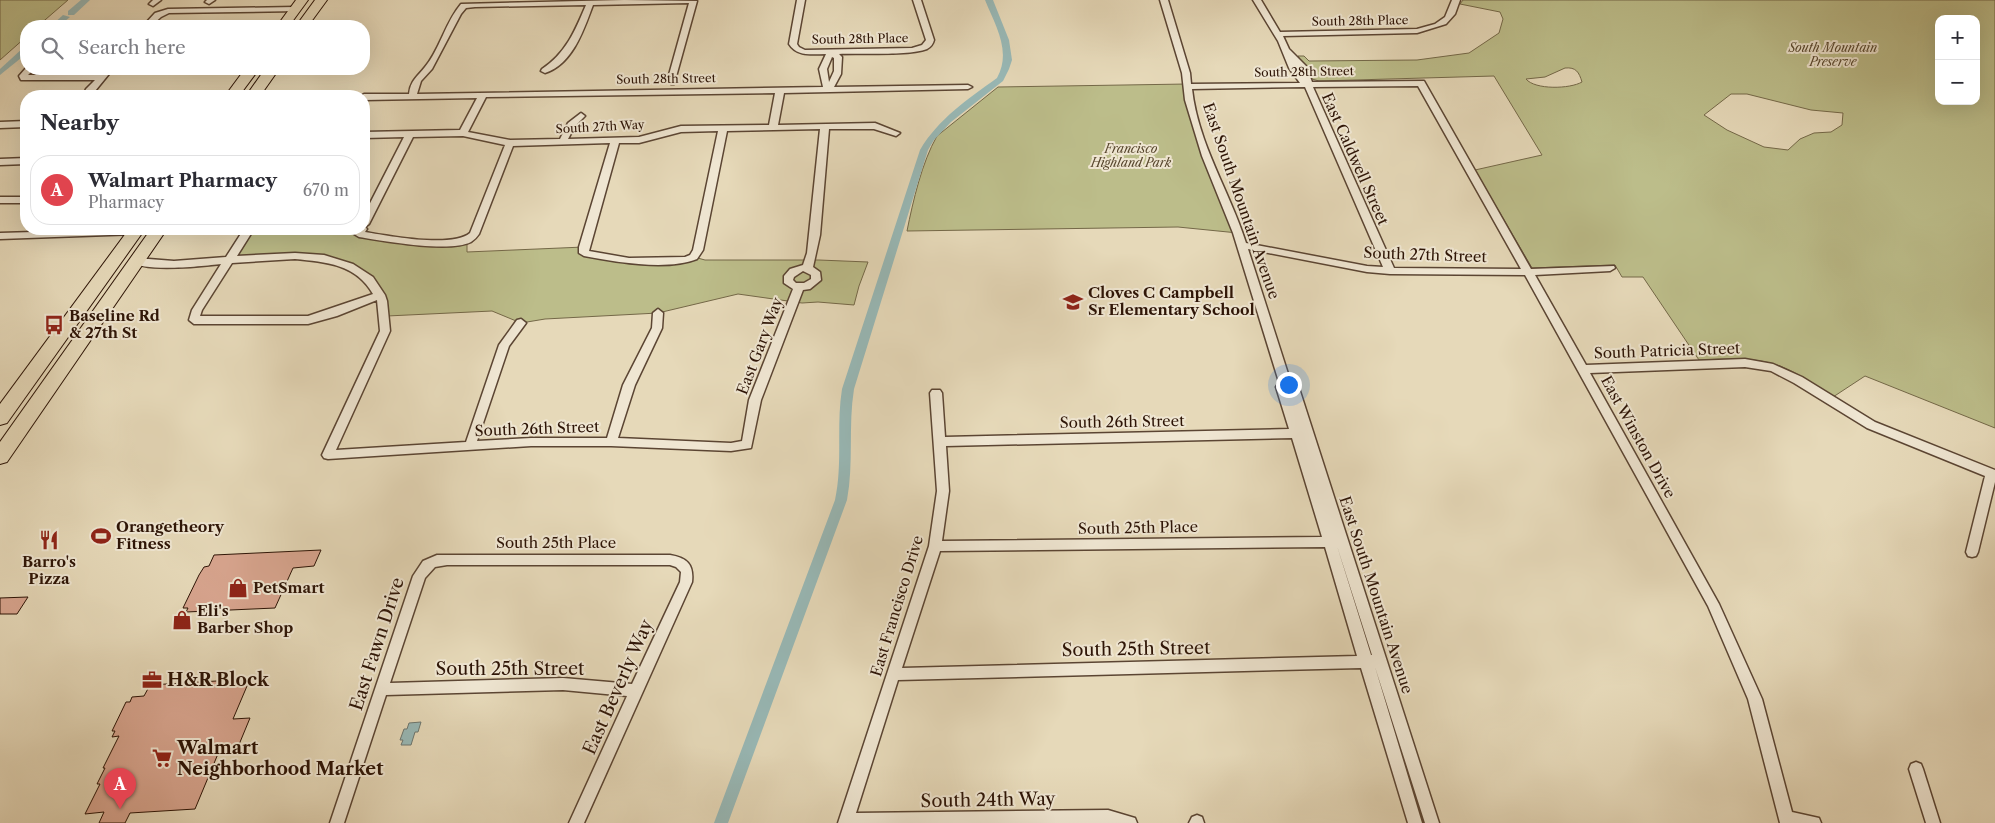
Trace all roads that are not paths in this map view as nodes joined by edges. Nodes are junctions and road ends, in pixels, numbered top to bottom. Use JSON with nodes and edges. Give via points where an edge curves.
{"nodes":[{"id":1,"x":321,"y":0,"type":"edge"},
{"id":2,"x":801,"y":0,"type":"edge"},
{"id":3,"x":917,"y":0,"type":"edge"},
{"id":4,"x":1164,"y":0,"type":"edge"},
{"id":5,"x":1257,"y":0,"type":"edge"},
{"id":6,"x":1456,"y":0,"type":"edge"},
{"id":7,"x":590,"y":4,"type":"junction"},
{"id":8,"x":298,"y":5,"type":"edge"},
{"id":9,"x":153,"y":20,"type":"edge"},
{"id":10,"x":287,"y":20,"type":"edge"},
{"id":11,"x":297,"y":20,"type":"edge"},
{"id":12,"x":306,"y":20,"type":"edge"},
{"id":13,"x":1278,"y":34,"type":"junction"},
{"id":14,"x":832,"y":52,"type":"junction"},
{"id":15,"x":822,"y":70,"type":"junction"},
{"id":16,"x":838,"y":70,"type":"junction"},
{"id":17,"x":545,"y":71,"type":"dead end"},
{"id":18,"x":24,"y":75,"type":"edge"},
{"id":19,"x":248,"y":75,"type":"edge"},
{"id":20,"x":268,"y":75,"type":"edge"},
{"id":21,"x":102,"y":77,"type":"joint"},
{"id":22,"x":671,"y":82,"type":"dead end"},
{"id":23,"x":1421,"y":83,"type":"joint"},
{"id":24,"x":1308,"y":85,"type":"junction"},
{"id":25,"x":968,"y":87,"type":"dead end"},
{"id":26,"x":1188,"y":87,"type":"junction"},
{"id":27,"x":828,"y":89,"type":"junction"},
{"id":28,"x":90,"y":90,"type":"edge"},
{"id":29,"x":236,"y":90,"type":"edge"},
{"id":30,"x":257,"y":90,"type":"edge"},
{"id":31,"x":780,"y":90,"type":"junction"},
{"id":32,"x":483,"y":95,"type":"junction"},
{"id":33,"x":413,"y":96,"type":"junction"},
{"id":34,"x":370,"y":97,"type":"edge"},
{"id":35,"x":581,"y":116,"type":"dead end"},
{"id":36,"x":20,"y":124,"type":"edge"},
{"id":37,"x":0,"y":125,"type":"edge"},
{"id":38,"x":825,"y":127,"type":"junction"},
{"id":39,"x":723,"y":128,"type":"junction"},
{"id":40,"x":773,"y":128,"type":"junction"},
{"id":41,"x":463,"y":133,"type":"junction"},
{"id":42,"x":896,"y":133,"type":"dead end"},
{"id":43,"x":370,"y":134,"type":"edge"},
{"id":44,"x":410,"y":134,"type":"junction"},
{"id":45,"x":615,"y":141,"type":"junction"},
{"id":46,"x":563,"y":142,"type":"junction"},
{"id":47,"x":510,"y":143,"type":"junction"},
{"id":48,"x":20,"y":161,"type":"edge"},
{"id":49,"x":0,"y":162,"type":"edge"},
{"id":50,"x":3,"y":200,"type":"edge"},
{"id":51,"x":20,"y":200,"type":"edge"},
{"id":52,"x":0,"y":209,"type":"edge"},
{"id":53,"x":370,"y":212,"type":"edge"},
{"id":54,"x":370,"y":233,"type":"edge"},
{"id":55,"x":23,"y":235,"type":"edge"},
{"id":56,"x":135,"y":235,"type":"edge"},
{"id":57,"x":142,"y":235,"type":"edge"},
{"id":58,"x":155,"y":235,"type":"edge"},
{"id":59,"x":245,"y":235,"type":"edge"},
{"id":60,"x":0,"y":236,"type":"edge"},
{"id":61,"x":1242,"y":245,"type":"junction"},
{"id":62,"x":230,"y":258,"type":"junction"},
{"id":63,"x":136,"y":261,"type":"junction"},
{"id":64,"x":807,"y":268,"type":"junction"},
{"id":65,"x":1610,"y":268,"type":"dead end"},
{"id":66,"x":1390,"y":272,"type":"junction"},
{"id":67,"x":1529,"y":272,"type":"junction"},
{"id":68,"x":99,"y":281,"type":"junction"},
{"id":69,"x":798,"y":288,"type":"junction"},
{"id":70,"x":380,"y":295,"type":"junction"},
{"id":71,"x":658,"y":312,"type":"dead end"},
{"id":72,"x":521,"y":324,"type":"dead end"},
{"id":73,"x":1583,"y":369,"type":"junction"},
{"id":74,"x":936,"y":393,"type":"dead end"},
{"id":75,"x":36,"y":405,"type":"junction"},
{"id":76,"x":5,"y":412,"type":"edge"},
{"id":77,"x":1301,"y":433,"type":"junction"},
{"id":78,"x":611,"y":442,"type":"junction"},
{"id":79,"x":939,"y":442,"type":"junction"},
{"id":80,"x":747,"y":445,"type":"joint"},
{"id":81,"x":470,"y":446,"type":"junction"},
{"id":82,"x":0,"y":457,"type":"edge"},
{"id":83,"x":1993,"y":474,"type":"edge"},
{"id":84,"x":1335,"y":542,"type":"junction"},
{"id":85,"x":935,"y":546,"type":"junction"},
{"id":86,"x":1972,"y":552,"type":"dead end"},
{"id":87,"x":426,"y":564,"type":"joint"},
{"id":88,"x":685,"y":566,"type":"joint"},
{"id":89,"x":1380,"y":661,"type":"junction"},
{"id":90,"x":1365,"y":662,"type":"junction"},
{"id":91,"x":893,"y":674,"type":"junction"},
{"id":92,"x":382,"y":689,"type":"junction"},
{"id":93,"x":637,"y":691,"type":"junction"},
{"id":94,"x":1916,"y":769,"type":"dead end"},
{"id":95,"x":1786,"y":821,"type":"edge"},
{"id":96,"x":846,"y":822,"type":"edge"},
{"id":97,"x":337,"y":823,"type":"edge"},
{"id":98,"x":576,"y":823,"type":"edge"},
{"id":99,"x":1130,"y":823,"type":"edge"},
{"id":100,"x":1415,"y":823,"type":"edge"},
{"id":101,"x":1432,"y":823,"type":"edge"},
{"id":102,"x":1814,"y":823,"type":"edge"},
{"id":103,"x":1933,"y":823,"type":"edge"}],
"edges":[{"from":1,"to":12,"type":"main road"},
{"from":2,"to":14,"type":"street","name":"South 28th Place","via":[[793,44],[796,50]]},
{"from":3,"to":14,"type":"street","name":"South 28th Place","via":[[930,40],[925,47]]},
{"from":4,"to":26,"type":"street","name":"East South Mountain Avenue"},
{"from":5,"to":13,"type":"street","name":"East Caldwell Street"},
{"from":6,"to":13,"type":"street","name":"South 28th Place","via":[[1453,14],[1432,28]]},
{"from":7,"to":17,"type":"street","via":[[570,50]]},
{"from":7,"to":22,"type":"street","via":[[693,1]]},
{"from":7,"to":33,"type":"street","via":[[464,6],[428,69],[429,75]]},
{"from":8,"to":9,"type":"street","via":[[265,11],[168,11]]},
{"from":8,"to":10,"type":"main road"},
{"from":8,"to":11,"type":"main road","via":[[302,11]]},
{"from":13,"to":24,"type":"street","name":"East Caldwell Street","via":[[1287,51],[1286,57],[1293,62],[1299,78]]},
{"from":14,"to":15,"type":"street"},
{"from":14,"to":16,"type":"street","via":[[838,57]]},
{"from":15,"to":16,"type":"street"},
{"from":15,"to":27,"type":"street"},
{"from":16,"to":27,"type":"street"},
{"from":18,"to":21,"type":"street","via":[[24,78]]},
{"from":19,"to":29,"type":"main road"},
{"from":20,"to":30,"type":"main road"},
{"from":21,"to":28,"type":"street"},
{"from":23,"to":24,"type":"street","name":"South 28th Street"},
{"from":23,"to":67,"type":"street","name":"East Winston Drive"},
{"from":24,"to":26,"type":"street","name":"South 28th Street"},
{"from":24,"to":66,"type":"street","name":"East Caldwell Street"},
{"from":25,"to":27,"type":"street","name":"South 28th Street"},
{"from":26,"to":61,"type":"street","name":"East South Mountain Avenue","via":[[1189,100],[1211,170],[1228,204]]},
{"from":27,"to":31,"type":"street","name":"South 28th Street"},
{"from":31,"to":32,"type":"street","name":"South 28th Street"},
{"from":31,"to":40,"type":"street"},
{"from":32,"to":33,"type":"street","name":"South 28th Street"},
{"from":32,"to":41,"type":"street"},
{"from":33,"to":34,"type":"street","name":"South 28th Street"},
{"from":35,"to":46,"type":"street","via":[[570,125]]},
{"from":36,"to":37,"type":"street"},
{"from":38,"to":40,"type":"street","name":"South 27th Way"},
{"from":38,"to":42,"type":"street","name":"South 27th Way","via":[[875,126]]},
{"from":38,"to":64,"type":"street","name":"East Gary Way","via":[[815,235]]},
{"from":39,"to":40,"type":"street","name":"South 27th Way"},
{"from":39,"to":45,"type":"street","name":"South 27th Way","via":[[681,129],[639,140]]},
{"from":39,"to":45,"type":"street","via":[[698,250],[694,257],[686,260],[629,261],[584,253]]},
{"from":41,"to":44,"type":"street","name":"South 27th Way"},
{"from":41,"to":47,"type":"street","name":"South 27th Way"},
{"from":43,"to":44,"type":"street","name":"South 27th Way"},
{"from":44,"to":53,"type":"street"},
{"from":45,"to":46,"type":"street","name":"South 27th Way"},
{"from":46,"to":47,"type":"street","name":"South 27th Way"},
{"from":47,"to":54,"type":"street","via":[[474,234],[467,240],[418,243]]},
{"from":48,"to":49,"type":"street"},
{"from":50,"to":51,"type":"street"},
{"from":50,"to":52,"type":"street"},
{"from":55,"to":60,"type":"street"},
{"from":56,"to":68,"type":"main road"},
{"from":57,"to":63,"type":"main road","via":[[130,255]]},
{"from":58,"to":63,"type":"main road"},
{"from":59,"to":62,"type":"street"},
{"from":61,"to":66,"type":"street","name":"South 27th Street"},
{"from":61,"to":77,"type":"street","name":"East South Mountain Avenue","via":[[1284,382],[1282,387]]},
{"from":62,"to":63,"type":"street","via":[[213,262],[160,264]]},
{"from":62,"to":70,"type":"street","via":[[306,256],[334,260],[362,273],[374,283]]},
{"from":62,"to":70,"type":"street","via":[[194,320],[308,320]]},
{"from":63,"to":68,"type":"main road"},
{"from":63,"to":75,"type":"main road"},
{"from":64,"to":69,"type":"street","name":"East Gary Way","via":[[798,269],[789,276],[790,284]]},
{"from":64,"to":69,"type":"street","name":"East Gary Way","via":[[816,274],[816,280],[810,286]]},
{"from":65,"to":67,"type":"street","name":"South 27th Street"},
{"from":66,"to":67,"type":"street","name":"South 27th Street"},
{"from":67,"to":73,"type":"street","name":"East Winston Drive"},
{"from":68,"to":76,"type":"main road"},
{"from":69,"to":80,"type":"street","name":"East Gary Way","via":[[755,400]]},
{"from":70,"to":81,"type":"street","name":"South 26th Street","via":[[386,316],[385,331],[328,455]]},
{"from":71,"to":78,"type":"street","via":[[657,328],[629,384]]},
{"from":72,"to":81,"type":"street","via":[[504,345]]},
{"from":73,"to":83,"type":"street","name":"South Patricia Street","via":[[1745,363],[1773,368],[1871,425]]},
{"from":73,"to":95,"type":"street","name":"East Winston Drive","via":[[1713,604],[1755,699]]},
{"from":74,"to":79,"type":"street","name":"East Francisco Drive"},
{"from":75,"to":76,"type":"main road"},
{"from":75,"to":82,"type":"main road"},
{"from":77,"to":79,"type":"street","name":"South 26th Street"},
{"from":77,"to":84,"type":"street","name":"East South Mountain Avenue"},
{"from":78,"to":80,"type":"street","name":"South 26th Street"},
{"from":78,"to":81,"type":"street","name":"South 26th Street"},
{"from":79,"to":85,"type":"street","name":"East Francisco Drive","via":[[943,491]]},
{"from":83,"to":86,"type":"street"},
{"from":84,"to":85,"type":"street","name":"South 25th Place"},
{"from":84,"to":89,"type":"street","name":"East South Mountain Avenue"},
{"from":84,"to":90,"type":"street","name":"East South Mountain Avenue"},
{"from":85,"to":91,"type":"street","name":"East Francisco Drive"},
{"from":87,"to":88,"type":"street","name":"South 25th Place","via":[[433,560],[644,559],[670,560]]},
{"from":87,"to":92,"type":"street","name":"East Fawn Drive","via":[[419,576]]},
{"from":88,"to":93,"type":"street","name":"East Beverly Way","via":[[686,582]]},
{"from":89,"to":90,"type":"street","name":"South 25th Street"},
{"from":89,"to":101,"type":"street","name":"East South Mountain Avenue"},
{"from":90,"to":91,"type":"street","name":"South 25th Street"},
{"from":90,"to":100,"type":"street","name":"East South Mountain Avenue"},
{"from":91,"to":96,"type":"street","name":"East Francisco Drive"},
{"from":92,"to":93,"type":"street","name":"South 25th Street","via":[[563,684]]},
{"from":92,"to":97,"type":"street","name":"East Fawn Drive"},
{"from":93,"to":98,"type":"street","name":"East Beverly Way"},
{"from":94,"to":103,"type":"street"},
{"from":95,"to":102,"type":"street"},
{"from":96,"to":99,"type":"street","name":"South 24th Way","via":[[1108,817]]}]}
